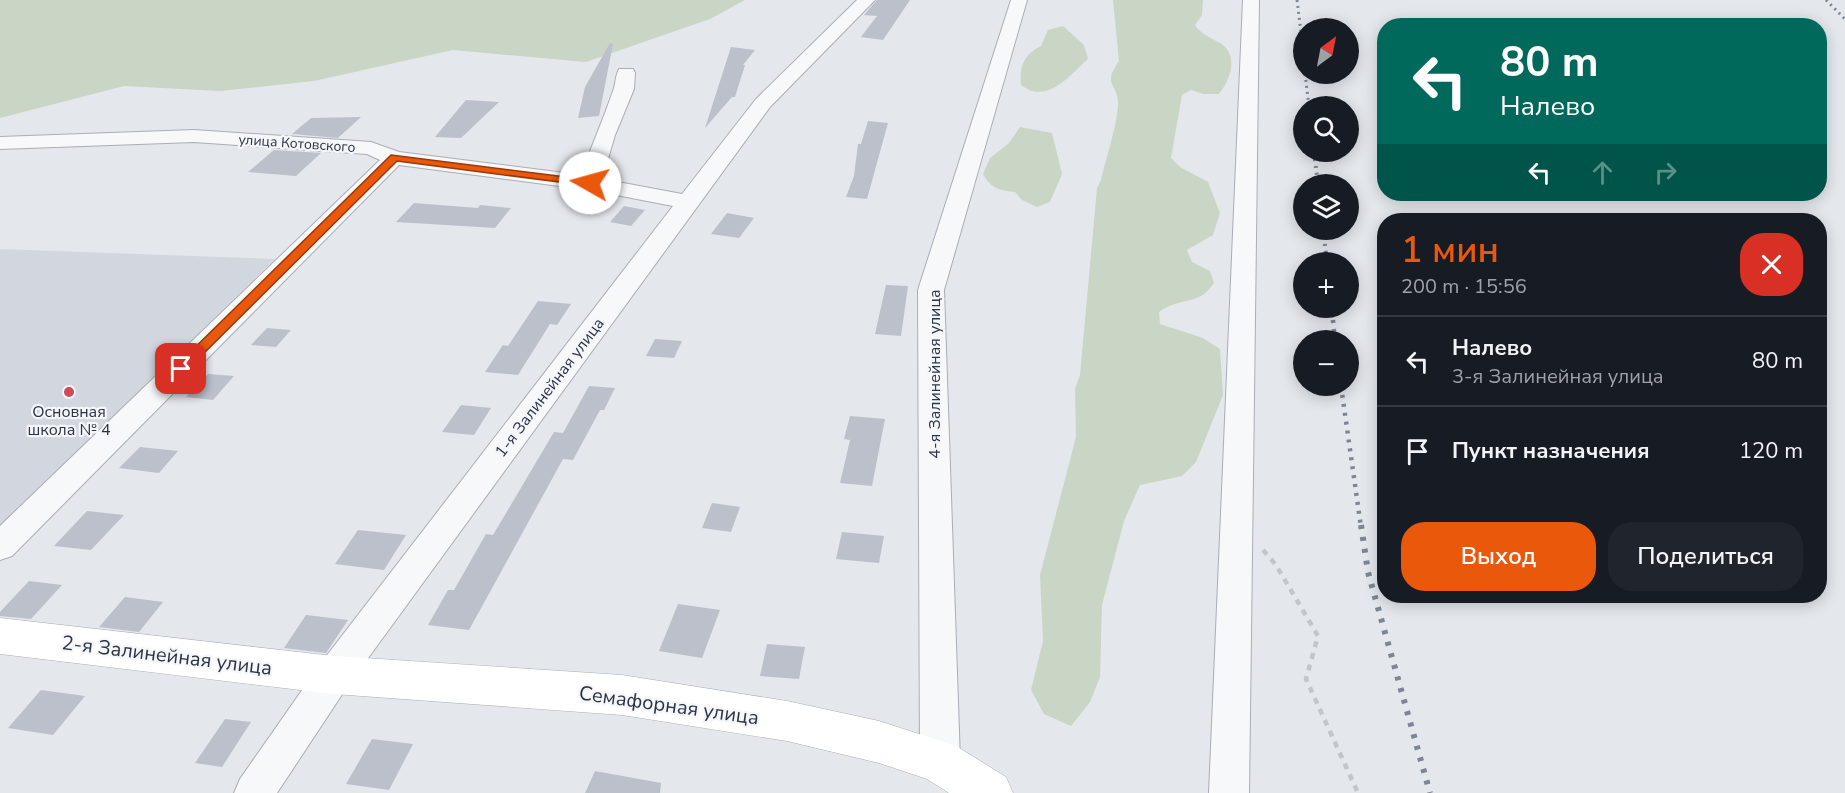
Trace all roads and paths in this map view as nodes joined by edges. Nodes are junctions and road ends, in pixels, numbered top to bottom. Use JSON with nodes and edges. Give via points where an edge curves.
{"nodes":[{"id":1,"x":867,"y":0,"type":"edge"},
{"id":2,"x":1019,"y":0,"type":"edge"},
{"id":3,"x":1251,"y":0,"type":"edge"},
{"id":4,"x":626,"y":73,"type":"dead end"},
{"id":5,"x":0,"y":142,"type":"edge"},
{"id":6,"x":394,"y":158,"type":"junction"},
{"id":7,"x":590,"y":183,"type":"junction"},
{"id":8,"x":687,"y":202,"type":"junction"},
{"id":9,"x":1237,"y":519,"type":"junction"},
{"id":10,"x":0,"y":547,"type":"edge"},
{"id":11,"x":0,"y":636,"type":"edge"},
{"id":12,"x":334,"y":675,"type":"junction"},
{"id":13,"x":940,"y":761,"type":"junction"},
{"id":14,"x":254,"y":793,"type":"edge"},
{"id":15,"x":990,"y":793,"type":"edge"},
{"id":16,"x":1229,"y":793,"type":"edge"},
{"id":17,"x":1358,"y":793,"type":"edge"}],
"edges":[{"from":1,"to":8,"type":"street","name":"1-я Залинейная улица","via":[[764,103]]},
{"from":2,"to":13,"type":"street","name":"4-я Залинейная улица","via":[[931,290]]},
{"from":3,"to":9,"type":"street"},
{"from":4,"to":7,"type":"street","via":[[624,89]]},
{"from":5,"to":6,"type":"street","name":"улица Котовского","via":[[194,136],[371,148]]},
{"from":6,"to":7,"type":"street","name":"улица Котовского"},
{"from":6,"to":10,"type":"street"},
{"from":7,"to":8,"type":"street","name":"улица Котовского"},
{"from":8,"to":12,"type":"street","name":"1-я Залинейная улица"},
{"from":9,"to":16,"type":"street"},
{"from":9,"to":17,"type":"path","via":[[1276,565],[1318,636],[1306,679]]},
{"from":11,"to":12,"type":"street","name":"2-я Залинейная улица"},
{"from":12,"to":13,"type":"street","name":"Семафорная улица","via":[[622,695],[787,721]]},
{"from":12,"to":14,"type":"street","name":"1-я Залинейная улица"},
{"from":13,"to":15,"type":"street","name":"Семафорная улица"}]}
